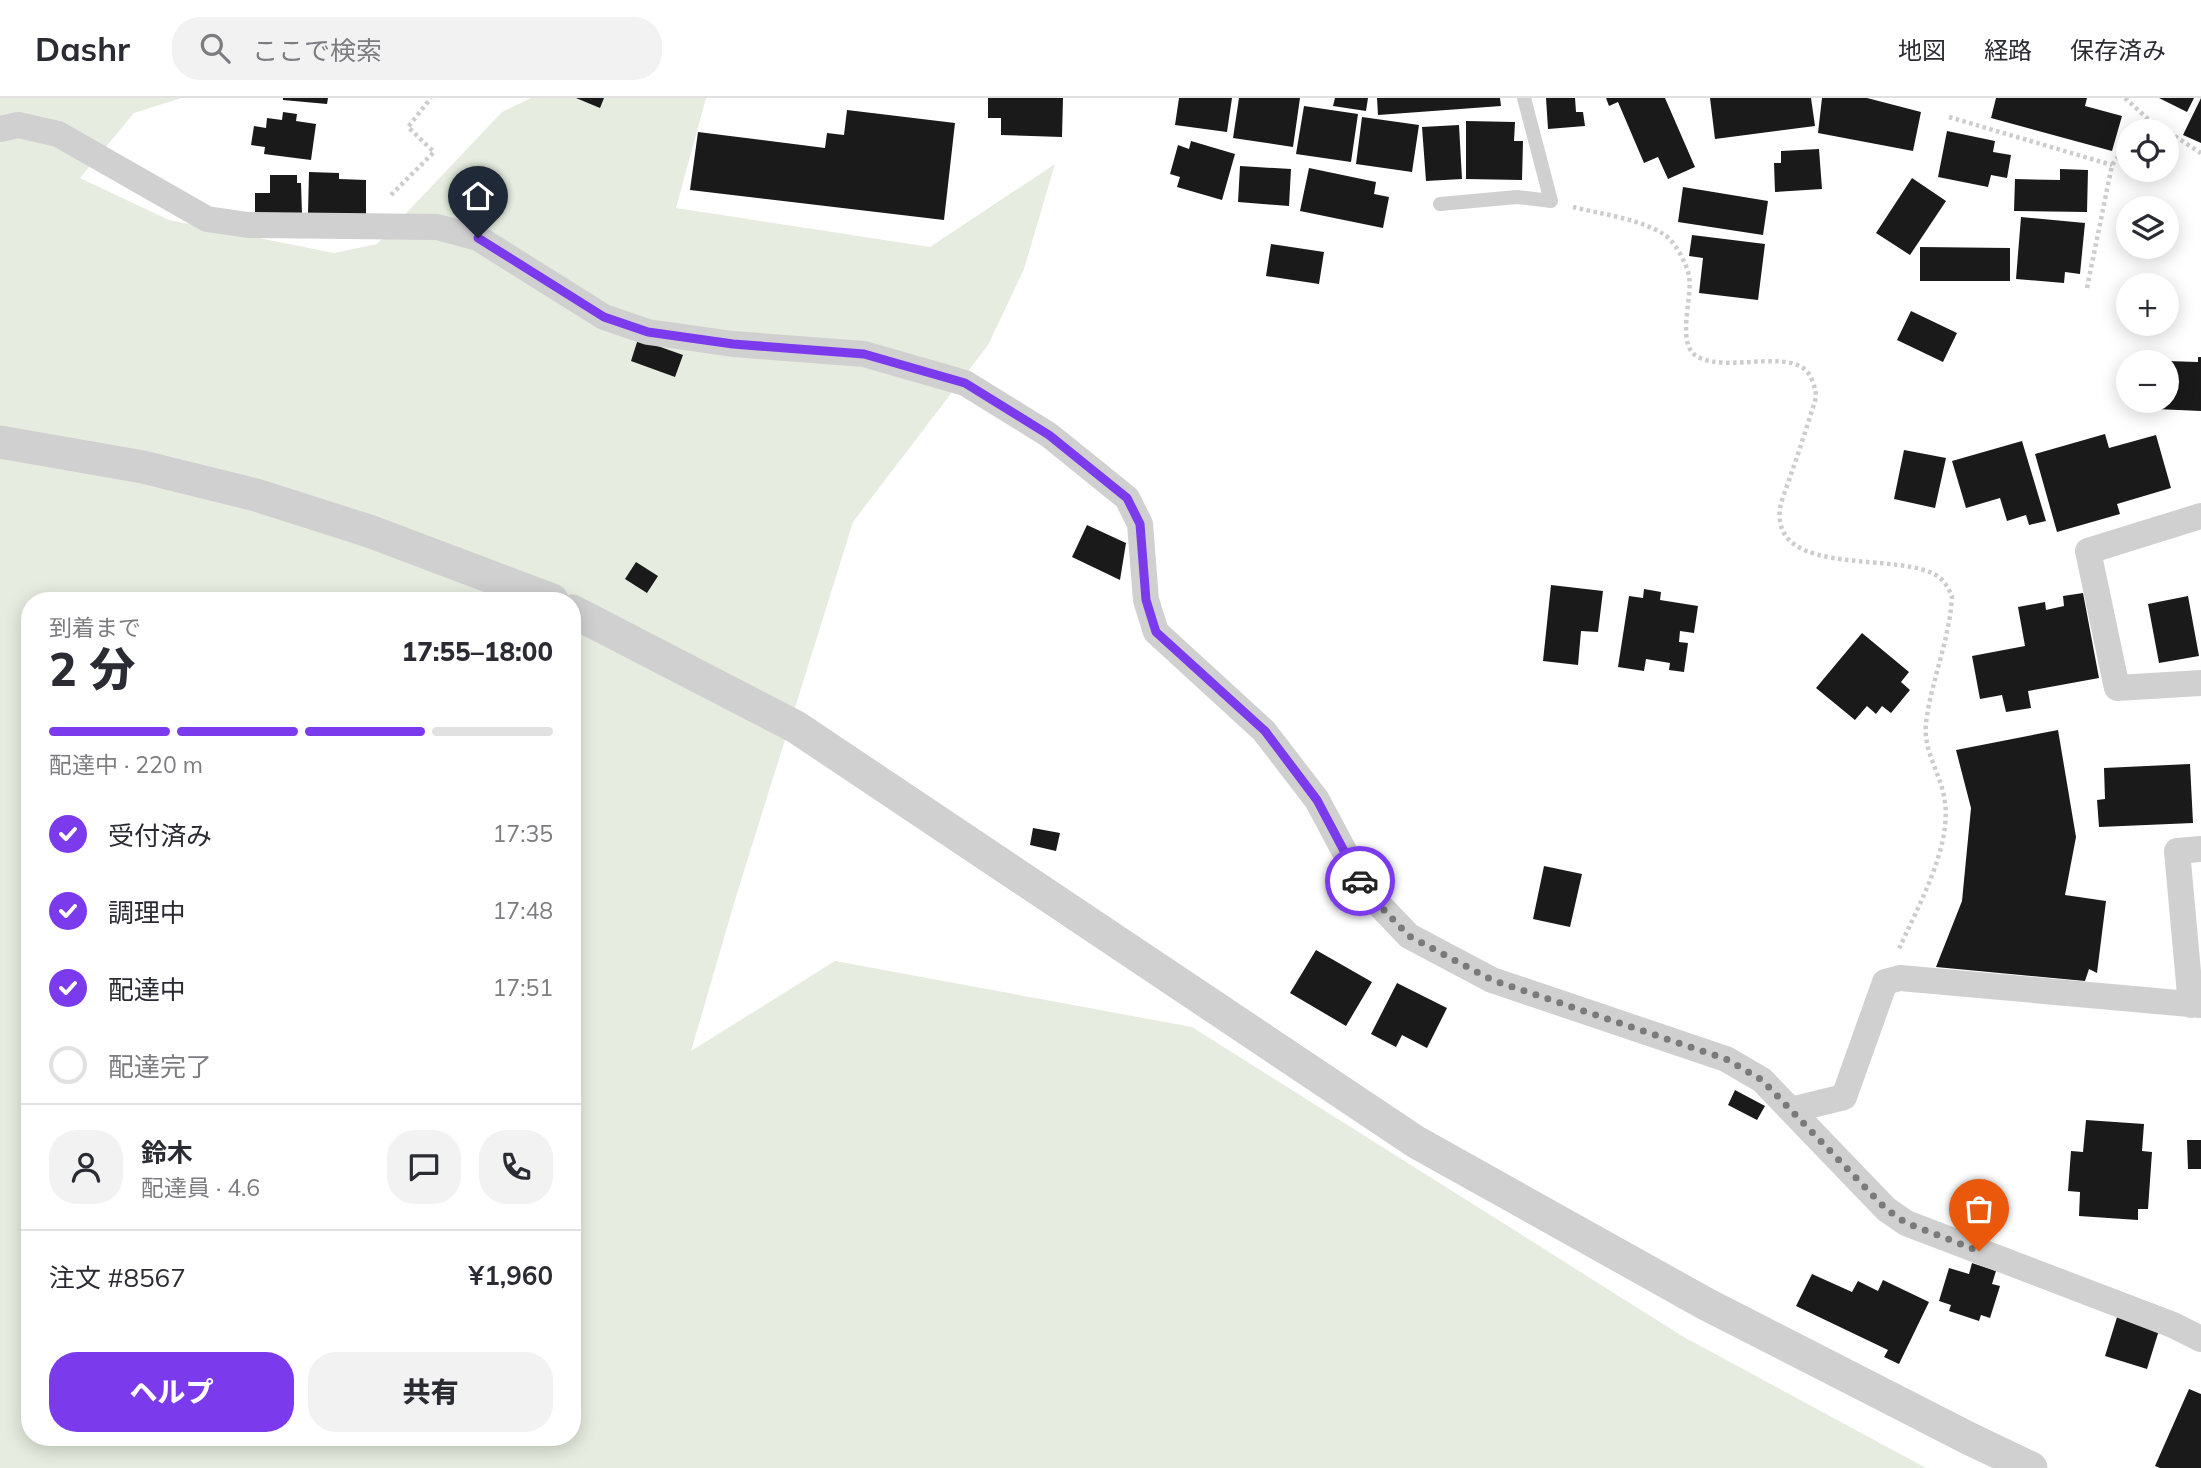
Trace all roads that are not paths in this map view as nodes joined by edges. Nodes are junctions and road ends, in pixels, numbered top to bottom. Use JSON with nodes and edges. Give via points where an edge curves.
{"nodes":[{"id":1,"x":1524,"y":98,"type":"edge"},
{"id":2,"x":0,"y":129,"type":"edge"},
{"id":3,"x":1440,"y":204,"type":"dead end"},
{"id":4,"x":0,"y":442,"type":"edge"},
{"id":5,"x":2201,"y":516,"type":"edge"},
{"id":6,"x":531,"y":592,"type":"edge"},
{"id":7,"x":581,"y":616,"type":"edge"},
{"id":8,"x":2200,"y":688,"type":"edge"},
{"id":9,"x":2201,"y":849,"type":"edge"},
{"id":10,"x":2196,"y":1005,"type":"edge"},
{"id":11,"x":1791,"y":1110,"type":"junction"},
{"id":12,"x":2201,"y":1339,"type":"edge"},
{"id":13,"x":2031,"y":1468,"type":"edge"}],
"edges":[{"from":1,"to":3,"type":"lane","via":[[1551,201],[1517,197]]},
{"from":2,"to":11,"type":"street","via":[[18,125],[58,134],[207,219],[248,225],[438,227],[478,238],[604,317],[648,332],[864,354],[965,383],[1049,435],[1127,498],[1140,524],[1146,600],[1156,632],[1265,731],[1317,800],[1365,890],[1409,936],[1492,980],[1726,1059],[1762,1080]]},
{"from":4,"to":6,"type":"street","via":[[143,467],[256,495],[369,531]]},
{"from":5,"to":8,"type":"street","via":[[2088,551],[2117,688]]},
{"from":7,"to":13,"type":"street","via":[[796,727],[1416,1142],[1706,1304]]},
{"from":9,"to":10,"type":"street","via":[[2177,851]]},
{"from":10,"to":11,"type":"street","via":[[1900,978],[1885,982],[1844,1097]]},
{"from":11,"to":12,"type":"street","via":[[1886,1209],[1906,1223]]}]}
